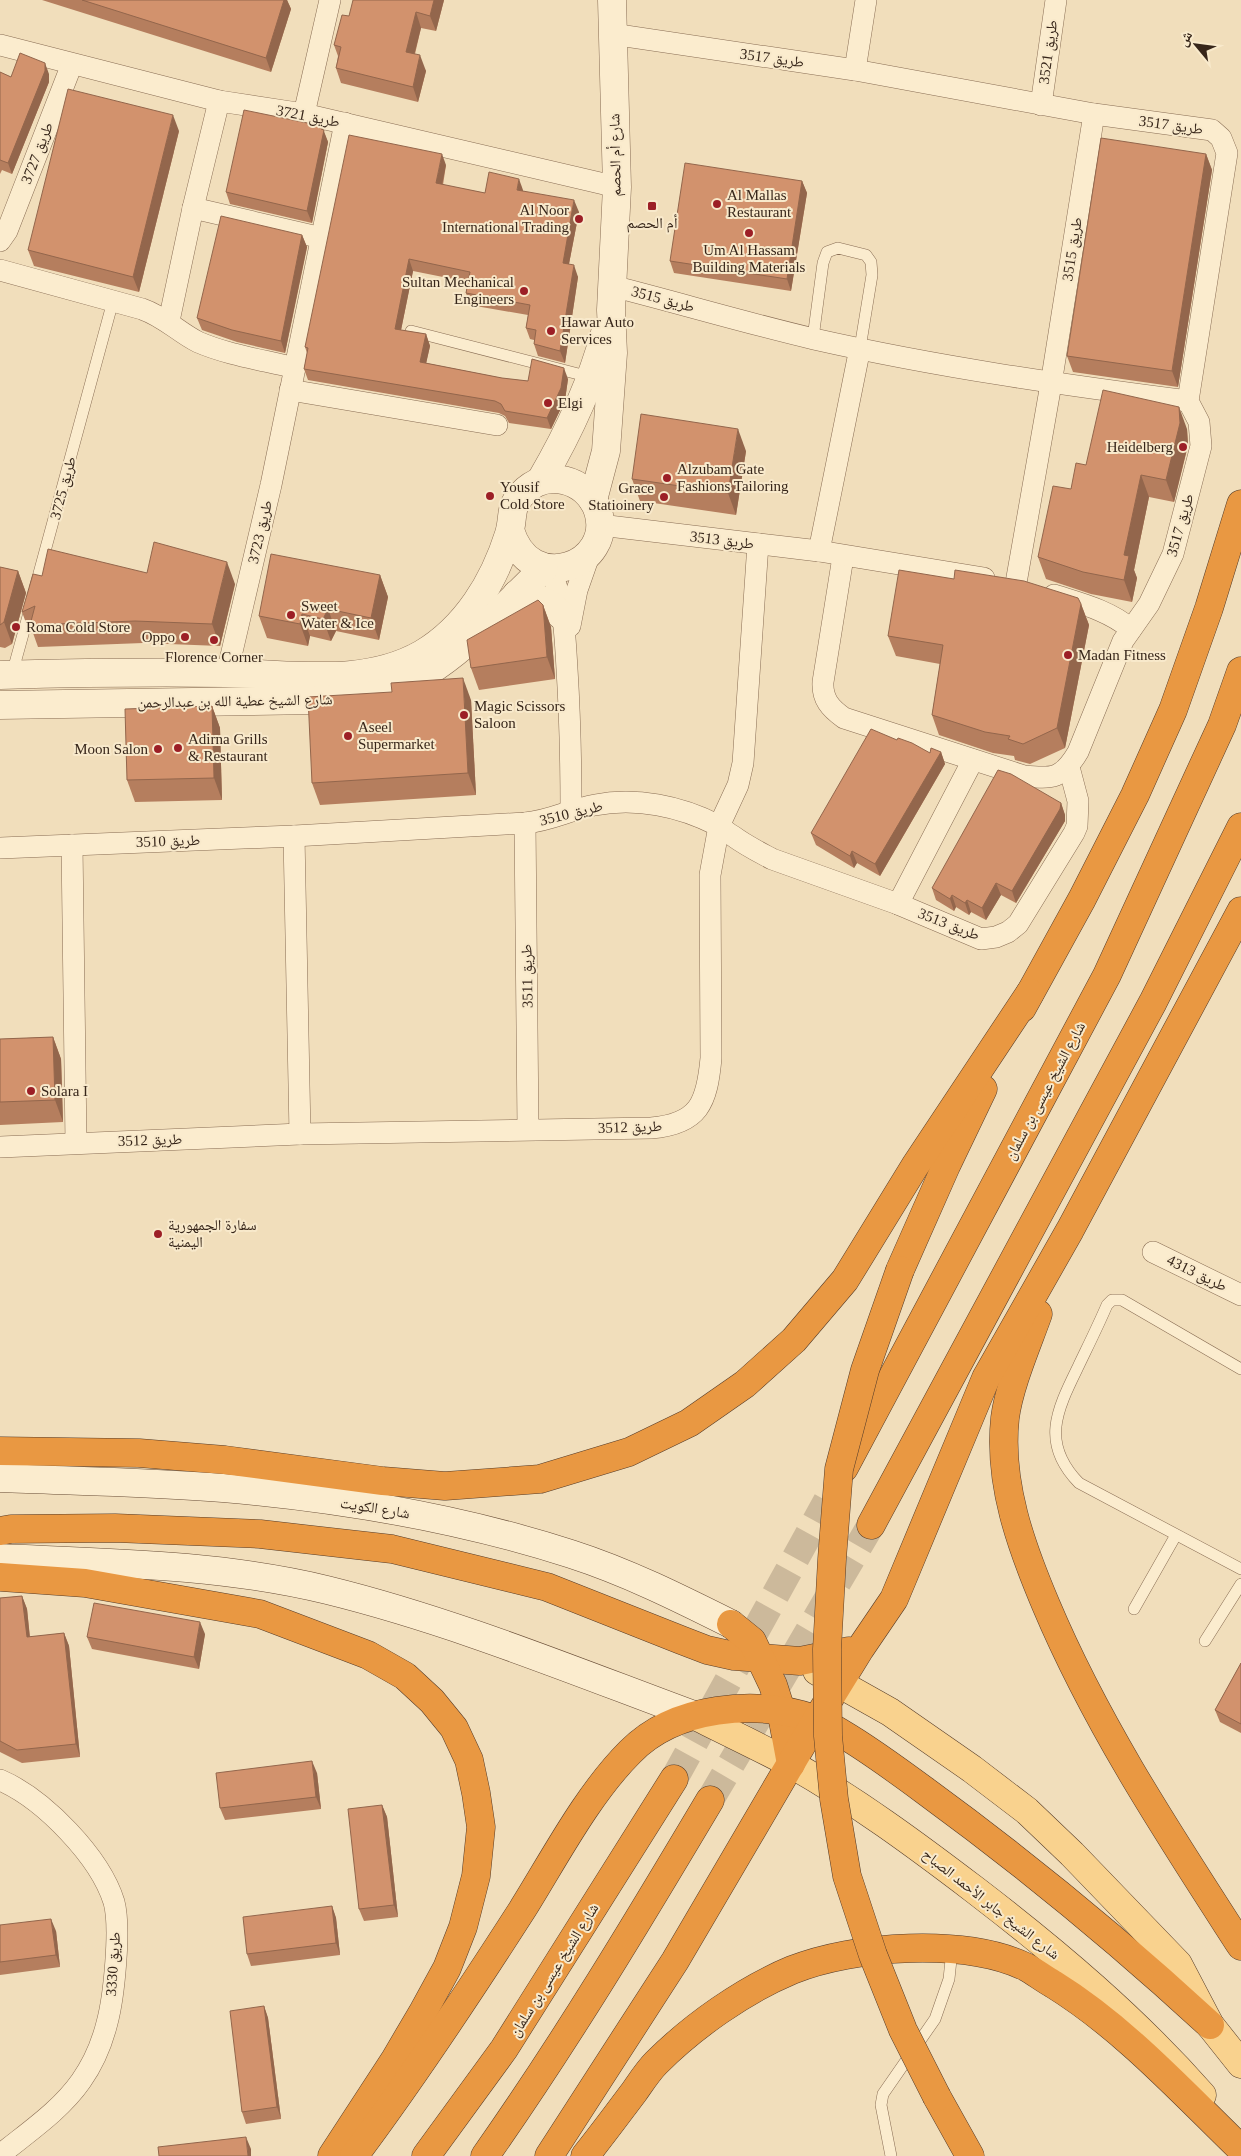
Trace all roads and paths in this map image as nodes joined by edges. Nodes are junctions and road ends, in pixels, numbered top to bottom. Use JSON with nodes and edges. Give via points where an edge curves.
{"nodes":[{"id":1,"x":330,"y":0,"type":"edge"},
{"id":2,"x":612,"y":0,"type":"edge"},
{"id":3,"x":866,"y":0,"type":"edge"},
{"id":4,"x":1056,"y":0,"type":"edge"},
{"id":5,"x":612,"y":34,"type":"junction"},
{"id":6,"x":0,"y":45,"type":"edge"},
{"id":7,"x":72,"y":64,"type":"junction"},
{"id":8,"x":855,"y":70,"type":"junction"},
{"id":9,"x":220,"y":101,"type":"junction"},
{"id":10,"x":1040,"y":105,"type":"junction"},
{"id":11,"x":304,"y":114,"type":"junction"},
{"id":12,"x":1094,"y":114,"type":"junction"},
{"id":13,"x":345,"y":123,"type":"junction"},
{"id":14,"x":617,"y":186,"type":"junction"},
{"id":15,"x":193,"y":208,"type":"junction"},
{"id":16,"x":322,"y":238,"type":"junction"},
{"id":17,"x":0,"y":241,"type":"edge"},
{"id":18,"x":0,"y":270,"type":"edge"},
{"id":19,"x":612,"y":298,"type":"junction"},
{"id":20,"x":114,"y":301,"type":"junction"},
{"id":21,"x":169,"y":321,"type":"junction"},
{"id":22,"x":412,"y":331,"type":"edge"},
{"id":23,"x":812,"y":338,"type":"junction"},
{"id":24,"x":860,"y":348,"type":"junction"},
{"id":25,"x":295,"y":368,"type":"junction"},
{"id":26,"x":590,"y":377,"type":"junction"},
{"id":27,"x":1051,"y":384,"type":"junction"},
{"id":28,"x":290,"y":390,"type":"junction"},
{"id":29,"x":1188,"y":401,"type":"junction"},
{"id":30,"x":497,"y":425,"type":"dead end"},
{"id":31,"x":541,"y":480,"type":"junction"},
{"id":32,"x":1241,"y":504,"type":"edge"},
{"id":33,"x":595,"y":525,"type":"junction"},
{"id":34,"x":510,"y":530,"type":"junction"},
{"id":35,"x":758,"y":544,"type":"junction"},
{"id":36,"x":819,"y":551,"type":"junction"},
{"id":37,"x":843,"y":556,"type":"junction"},
{"id":38,"x":547,"y":568,"type":"junction"},
{"id":39,"x":1016,"y":583,"type":"junction"},
{"id":40,"x":517,"y":594,"type":"junction"},
{"id":41,"x":562,"y":616,"type":"junction"},
{"id":42,"x":1131,"y":629,"type":"junction"},
{"id":43,"x":566,"y":648,"type":"junction"},
{"id":44,"x":1241,"y":671,"type":"edge"},
{"id":45,"x":227,"y":672,"type":"junction"},
{"id":46,"x":403,"y":674,"type":"junction"},
{"id":47,"x":6,"y":675,"type":"edge"},
{"id":48,"x":0,"y":705,"type":"edge"},
{"id":49,"x":973,"y":760,"type":"junction"},
{"id":50,"x":1069,"y":767,"type":"junction"},
{"id":51,"x":571,"y":811,"type":"junction"},
{"id":52,"x":525,"y":823,"type":"junction"},
{"id":53,"x":719,"y":826,"type":"junction"},
{"id":54,"x":1241,"y":828,"type":"edge"},
{"id":55,"x":294,"y":836,"type":"junction"},
{"id":56,"x":72,"y":845,"type":"junction"},
{"id":57,"x":0,"y":848,"type":"edge"},
{"id":58,"x":898,"y":904,"type":"junction"},
{"id":59,"x":1241,"y":911,"type":"edge"},
{"id":60,"x":1030,"y":993,"type":"junction"},
{"id":61,"x":528,"y":1129,"type":"junction"},
{"id":62,"x":300,"y":1134,"type":"junction"},
{"id":63,"x":76,"y":1143,"type":"junction"},
{"id":64,"x":0,"y":1146,"type":"edge"},
{"id":65,"x":1070,"y":1230,"type":"junction"},
{"id":66,"x":1153,"y":1252,"type":"dead end"},
{"id":67,"x":1241,"y":1295,"type":"edge"},
{"id":68,"x":1241,"y":1369,"type":"edge"},
{"id":69,"x":0,"y":1451,"type":"edge"},
{"id":70,"x":0,"y":1478,"type":"edge"},
{"id":71,"x":827,"y":1501,"type":"tunnel mouth"},
{"id":72,"x":871,"y":1525,"type":"tunnel mouth"},
{"id":73,"x":0,"y":1531,"type":"edge"},
{"id":74,"x":1176,"y":1535,"type":"junction"},
{"id":75,"x":0,"y":1558,"type":"edge"},
{"id":76,"x":1241,"y":1569,"type":"edge"},
{"id":77,"x":0,"y":1577,"type":"edge"},
{"id":78,"x":1241,"y":1584,"type":"edge"},
{"id":79,"x":1134,"y":1609,"type":"dead end"},
{"id":80,"x":731,"y":1624,"type":"junction"},
{"id":81,"x":1204,"y":1641,"type":"dead end"},
{"id":82,"x":860,"y":1649,"type":"junction"},
{"id":83,"x":762,"y":1660,"type":"junction"},
{"id":84,"x":800,"y":1661,"type":"junction"},
{"id":85,"x":839,"y":1684,"type":"junction"},
{"id":86,"x":780,"y":1710,"type":"junction"},
{"id":87,"x":696,"y":1716,"type":"junction"},
{"id":88,"x":817,"y":1719,"type":"junction"},
{"id":89,"x":791,"y":1764,"type":"junction"},
{"id":90,"x":674,"y":1779,"type":"tunnel mouth"},
{"id":91,"x":0,"y":1780,"type":"edge"},
{"id":92,"x":710,"y":1800,"type":"tunnel mouth"},
{"id":93,"x":1241,"y":1946,"type":"edge"},
{"id":94,"x":952,"y":1950,"type":"junction"},
{"id":95,"x":1210,"y":2025,"type":"junction"},
{"id":96,"x":1241,"y":2064,"type":"edge"},
{"id":97,"x":1241,"y":2148,"type":"edge"},
{"id":98,"x":0,"y":2154,"type":"edge"},
{"id":99,"x":332,"y":2156,"type":"edge"},
{"id":100,"x":354,"y":2156,"type":"edge"},
{"id":101,"x":426,"y":2156,"type":"edge"},
{"id":102,"x":485,"y":2156,"type":"edge"},
{"id":103,"x":549,"y":2156,"type":"edge"},
{"id":104,"x":585,"y":2156,"type":"edge"},
{"id":105,"x":891,"y":2156,"type":"edge"},
{"id":106,"x":970,"y":2156,"type":"edge"}],
"edges":[{"from":1,"to":11,"type":"street"},
{"from":2,"to":5,"type":"street","name":"شارع أم الحصم"},
{"from":3,"to":8,"type":"street"},
{"from":4,"to":10,"type":"street","name":"طريق 3521"},
{"from":5,"to":8,"type":"street","name":"طريق 3517"},
{"from":5,"to":14,"type":"street","name":"شارع أم الحصم"},
{"from":6,"to":7,"type":"street","name":"طريق 3721"},
{"from":7,"to":9,"type":"street","name":"طريق 3721"},
{"from":7,"to":17,"type":"street","name":"طريق 3727"},
{"from":8,"to":10,"type":"street","name":"طريق 3517"},
{"from":9,"to":11,"type":"street","name":"طريق 3721"},
{"from":9,"to":15,"type":"street"},
{"from":10,"to":12,"type":"street","name":"طريق 3517"},
{"from":11,"to":13,"type":"street","name":"طريق 3721"},
{"from":12,"to":27,"type":"street","name":"طريق 3515"},
{"from":12,"to":29,"type":"street","name":"طريق 3517","via":[[1212,130],[1221,138],[1227,153]]},
{"from":13,"to":14,"type":"street","name":"طريق 3721"},
{"from":13,"to":16,"type":"street","name":"طريق 3723"},
{"from":14,"to":19,"type":"street","name":"شارع أم الحصم"},
{"from":15,"to":16,"type":"street"},
{"from":15,"to":21,"type":"street"},
{"from":16,"to":25,"type":"street","name":"طريق 3723"},
{"from":18,"to":20,"type":"street"},
{"from":19,"to":23,"type":"street","name":"طريق 3515"},
{"from":19,"to":26,"type":"street","name":"شارع أم الحصم"},
{"from":19,"to":33,"type":"street","name":"شارع أم الحصم","via":[[610,415]]},
{"from":20,"to":21,"type":"street","via":[[149,311]]},
{"from":20,"to":47,"type":"lane","name":"طريق 3725"},
{"from":21,"to":25,"type":"street","via":[[183,333],[216,349]]},
{"from":22,"to":26,"type":"lane"},
{"from":23,"to":24,"type":"street","name":"طريق 3515"},
{"from":23,"to":24,"type":"lane","via":[[823,263],[828,252],[838,248],[866,256],[871,262],[872,275]]},
{"from":24,"to":27,"type":"street","name":"طريق 3515"},
{"from":24,"to":36,"type":"street"},
{"from":25,"to":28,"type":"street","name":"طريق 3723"},
{"from":26,"to":31,"type":"street","name":"شارع أم الحصم","via":[[564,441]]},
{"from":27,"to":29,"type":"street","name":"طريق 3515"},
{"from":27,"to":39,"type":"street","name":"طريق 3515"},
{"from":28,"to":30,"type":"street"},
{"from":28,"to":45,"type":"street","name":"طريق 3723"},
{"from":29,"to":42,"type":"street","name":"طريق 3517","via":[[1199,422],[1198,455],[1173,554],[1149,604]]},
{"from":31,"to":33,"type":"street","via":[[553,478],[576,483]]},
{"from":31,"to":34,"type":"street","via":[[520,494],[510,517]]},
{"from":32,"to":60,"type":"highway","via":[[1173,710],[1135,795]]},
{"from":33,"to":35,"type":"street","name":"طريق 3513"},
{"from":33,"to":38,"type":"street","via":[[580,561],[566,567]]},
{"from":33,"to":43,"type":"street","via":[[577,590]]},
{"from":34,"to":38,"type":"street","via":[[521,554],[532,563]]},
{"from":34,"to":46,"type":"street","name":"شارع الشيخ عطية الله بن عبدالرحمن","via":[[488,585],[468,613]]},
{"from":35,"to":36,"type":"street","name":"طريق 3513"},
{"from":35,"to":53,"type":"street","via":[[743,763],[738,785]]},
{"from":36,"to":37,"type":"street","name":"طريق 3513"},
{"from":37,"to":39,"type":"street","name":"طريق 3513"},
{"from":37,"to":49,"type":"street","via":[[825,667],[823,690],[826,701],[844,718]]},
{"from":38,"to":40,"type":"street","name":"شارع الشيخ عطية الله بن عبدالرحمن"},
{"from":38,"to":41,"type":"street","via":[[558,589]]},
{"from":39,"to":42,"type":"street","name":"طريق 3513","via":[[1101,610]]},
{"from":40,"to":41,"type":"street","via":[[534,596],[550,603]]},
{"from":40,"to":46,"type":"street","name":"شارع الشيخ عطية الله بن عبدالرحمن","via":[[433,668]]},
{"from":41,"to":43,"type":"street"},
{"from":42,"to":50,"type":"street"},
{"from":43,"to":51,"type":"street"},
{"from":44,"to":71,"type":"highway","name":"شارع الشيخ عيسى بن سلمان","via":[[1222,726],[1107,975]]},
{"from":45,"to":46,"type":"street","name":"شارع الشيخ عطية الله بن عبدالرحمن","via":[[334,676],[380,672]]},
{"from":45,"to":47,"type":"street","name":"شارع الشيخ عطية الله بن عبدالرحمن"},
{"from":46,"to":48,"type":"street","name":"شارع الشيخ عطية الله بن عبدالرحمن","via":[[384,692],[363,697]]},
{"from":49,"to":50,"type":"street","via":[[1024,776],[1047,779]]},
{"from":49,"to":58,"type":"street"},
{"from":50,"to":58,"type":"street","name":"طريق 3513","via":[[1079,809],[1074,833],[1018,924],[996,937],[981,939]]},
{"from":51,"to":52,"type":"street","name":"طريق 3510","via":[[541,822]]},
{"from":51,"to":53,"type":"street","name":"طريق 3510","via":[[621,802],[646,803],[672,807]]},
{"from":52,"to":55,"type":"street","name":"طريق 3510"},
{"from":52,"to":61,"type":"street","name":"طريق 3511"},
{"from":53,"to":58,"type":"street","name":"طريق 3513","via":[[772,859]]},
{"from":53,"to":61,"type":"street","name":"طريق 3512","via":[[710,875],[709,1083],[694,1114],[684,1122],[665,1127]]},
{"from":54,"to":72,"type":"highway","via":[[1153,1002]]},
{"from":55,"to":56,"type":"street","name":"طريق 3510"},
{"from":55,"to":62,"type":"street"},
{"from":56,"to":57,"type":"street","name":"طريق 3510"},
{"from":56,"to":63,"type":"street"},
{"from":59,"to":65,"type":"highway"},
{"from":60,"to":69,"type":"highway","via":[[915,1166],[845,1280],[794,1340],[745,1384],[690,1423],[629,1452],[540,1479],[445,1486],[225,1460],[148,1454]]},
{"from":60,"to":106,"type":"highway","bridge":true,"via":[[904,1261],[868,1361],[839,1469],[831,1568],[827,1649],[828,1736],[834,1799],[847,1876],[872,1955],[903,2030]]},
{"from":61,"to":62,"type":"street","name":"طريق 3512"},
{"from":62,"to":63,"type":"street","name":"طريق 3512"},
{"from":63,"to":64,"type":"street","name":"طريق 3512"},
{"from":65,"to":82,"type":"highway","via":[[986,1378],[894,1599]]},
{"from":65,"to":93,"type":"highway","via":[[1020,1363],[1005,1418],[1004,1466],[1012,1509],[1026,1557],[1059,1636],[1098,1714],[1163,1825]]},
{"from":66,"to":67,"type":"street","name":"طريق 4313"},
{"from":68,"to":74,"type":"lane","via":[[1122,1300],[1112,1300],[1060,1406],[1055,1441],[1070,1474]]},
{"from":70,"to":80,"type":"street","name":"شارع الكويت","via":[[223,1488],[443,1519],[620,1571]]},
{"from":73,"to":83,"type":"highway","via":[[115,1528],[260,1534],[392,1549],[547,1587],[707,1650]]},
{"from":74,"to":76,"type":"lane"},
{"from":74,"to":79,"type":"lane"},
{"from":75,"to":87,"type":"street","via":[[191,1567],[327,1590],[548,1660]]},
{"from":77,"to":99,"type":"highway","via":[[84,1583],[260,1614],[368,1656],[405,1676],[432,1701],[454,1728],[469,1760],[481,1827],[476,1876],[463,1927],[447,1968],[424,2010]]},
{"from":78,"to":81,"type":"lane"},
{"from":80,"to":83,"type":"highway","via":[[752,1641]]},
{"from":80,"to":84,"type":"main road"},
{"from":82,"to":84,"type":"highway"},
{"from":82,"to":85,"type":"highway"},
{"from":83,"to":84,"type":"highway"},
{"from":83,"to":86,"type":"highway"},
{"from":84,"to":85,"type":"main road"},
{"from":85,"to":88,"type":"highway"},
{"from":85,"to":95,"type":"main road","via":[[890,1712],[1027,1811],[1178,1964]]},
{"from":86,"to":87,"type":"highway","via":[[721,1710]]},
{"from":86,"to":88,"type":"highway"},
{"from":86,"to":89,"type":"highway"},
{"from":87,"to":89,"type":"main road","name":"شارع الشيخ جابر الأحمد الصباح"},
{"from":87,"to":100,"type":"highway","via":[[650,1735],[630,1751],[608,1778],[452,2019]]},
{"from":88,"to":89,"type":"highway"},
{"from":88,"to":95,"type":"highway","via":[[867,1748],[990,1838],[1093,1921]]},
{"from":89,"to":97,"type":"main road","name":"شارع الشيخ جابر الأحمد الصباح","via":[[866,1810],[1046,1945],[1165,2053],[1204,2097]]},
{"from":89,"to":103,"type":"highway","via":[[675,1961]]},
{"from":90,"to":101,"type":"highway","name":"شارع الشيخ عيسى بن سلمان","via":[[504,2049]]},
{"from":91,"to":98,"type":"street","name":"طريق 3330","via":[[40,1805],[73,1835],[97,1869],[114,1902],[118,1936],[108,2021],[96,2056],[65,2102]]},
{"from":92,"to":102,"type":"highway","via":[[541,2077]]},
{"from":94,"to":97,"type":"highway","via":[[993,1955],[1026,1967],[1080,2001],[1134,2046]]},
{"from":94,"to":104,"type":"highway","via":[[896,1949],[843,1956],[793,1970],[744,1995],[706,2020],[656,2064]]},
{"from":94,"to":105,"type":"lane","via":[[949,1979],[935,2019],[883,2094],[881,2105]]},
{"from":95,"to":96,"type":"main road"}]}
